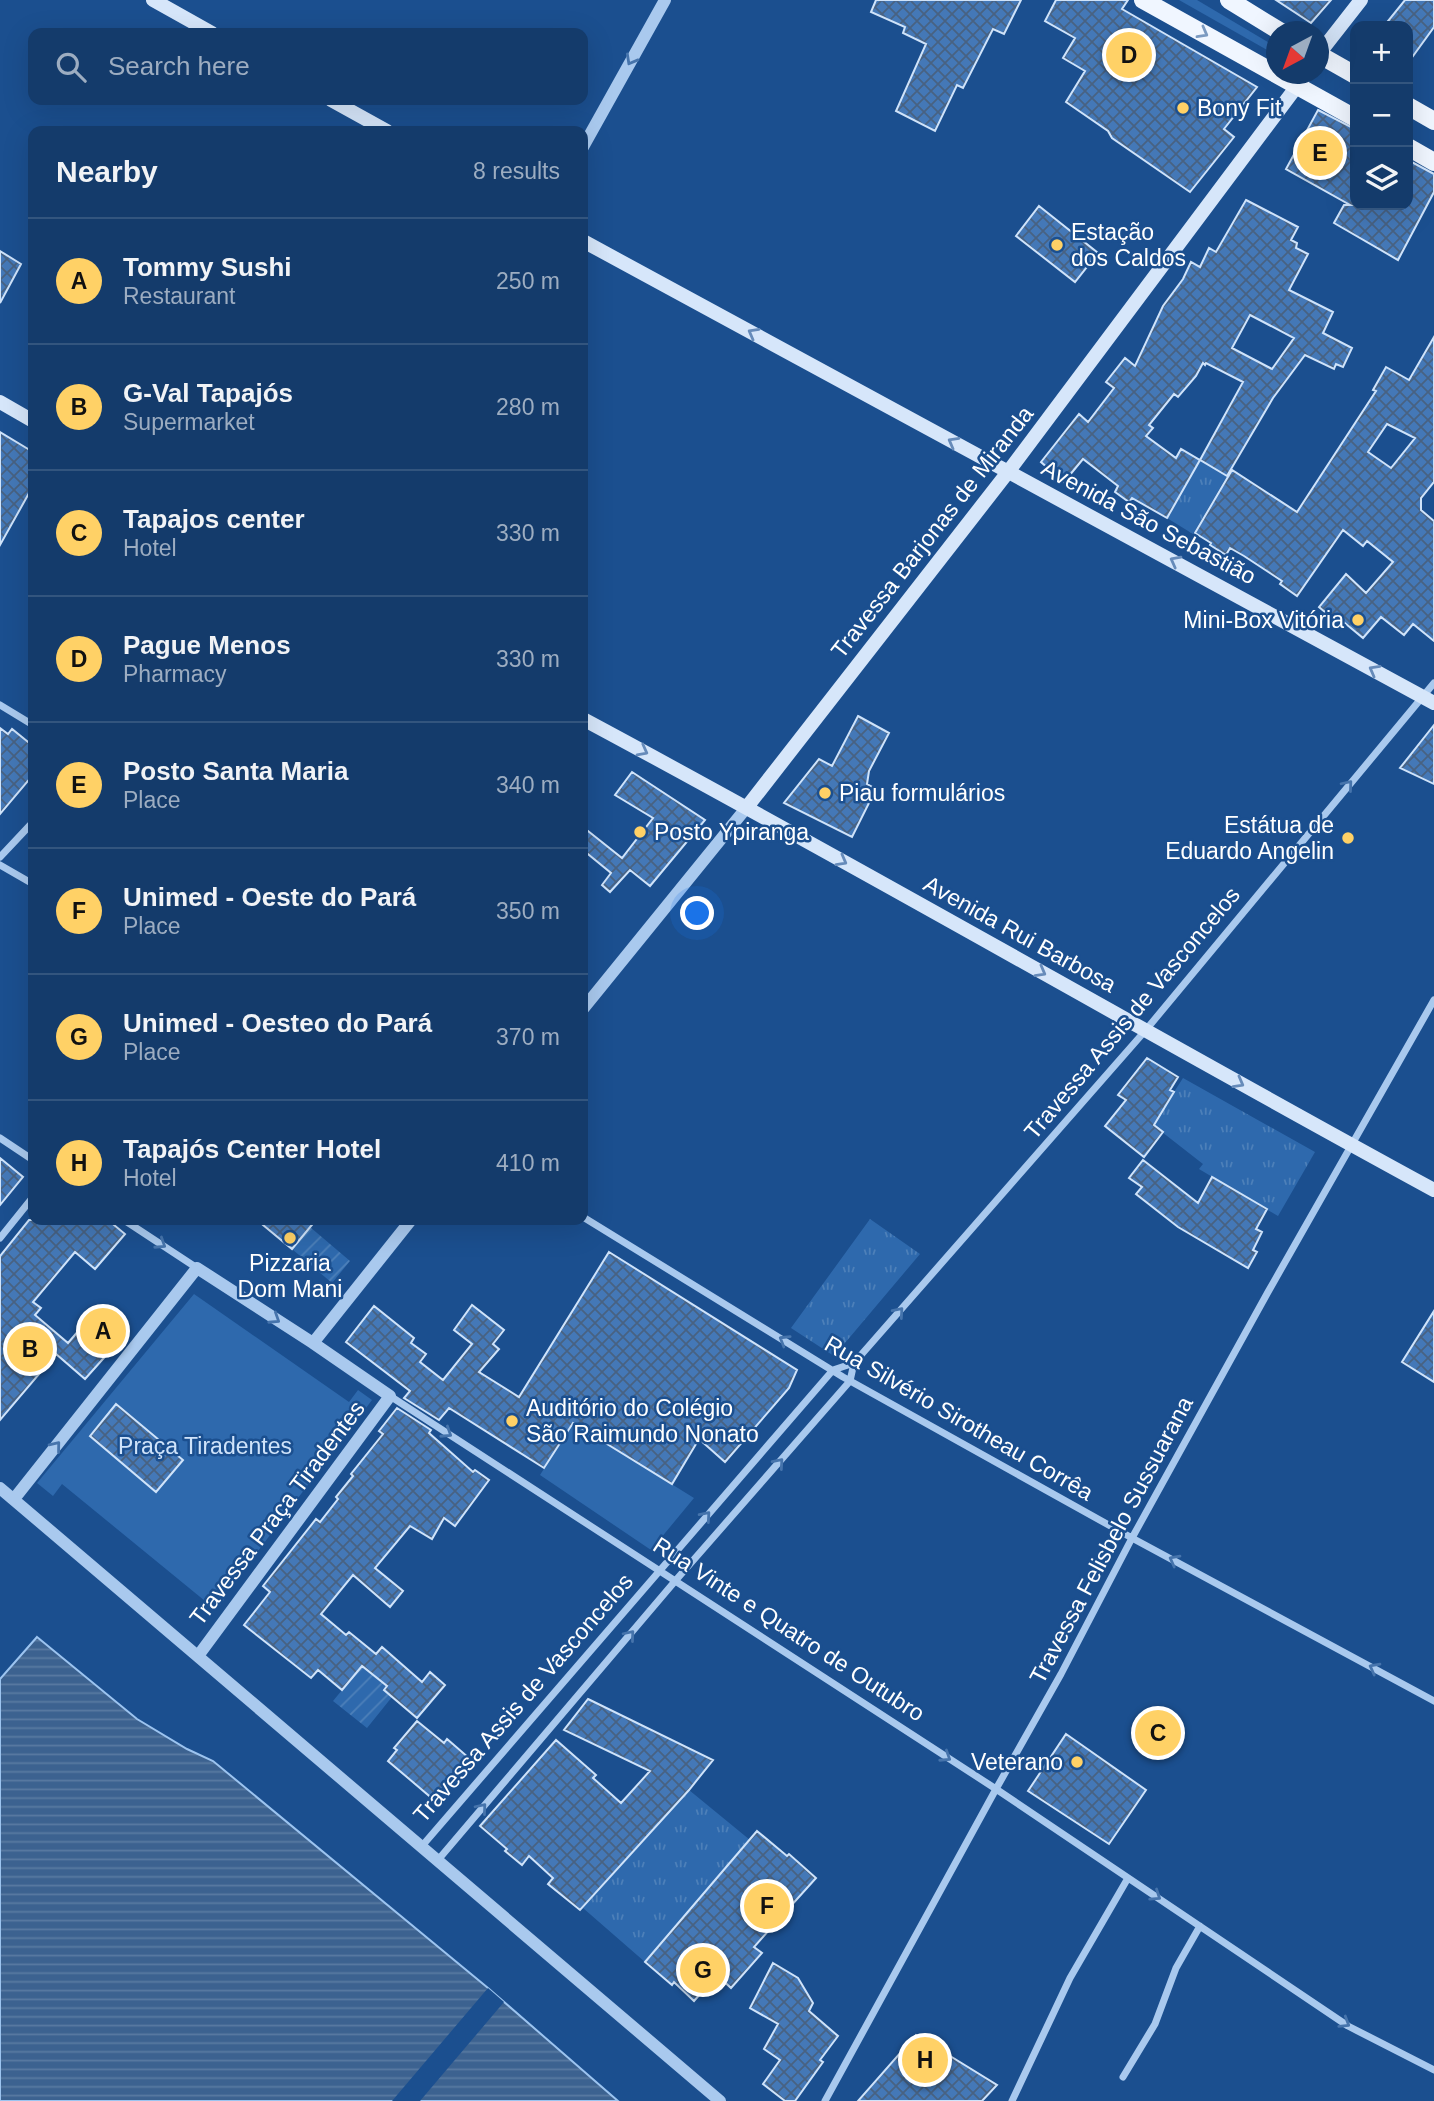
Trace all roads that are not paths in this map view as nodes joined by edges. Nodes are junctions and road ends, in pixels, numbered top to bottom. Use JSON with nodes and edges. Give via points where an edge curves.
{"nodes":[{"id":1,"x":153,"y":0,"type":"edge"},
{"id":2,"x":665,"y":0,"type":"edge"},
{"id":3,"x":1143,"y":0,"type":"edge"},
{"id":4,"x":1229,"y":0,"type":"edge"},
{"id":5,"x":1361,"y":0,"type":"edge"},
{"id":6,"x":1266,"y":22,"type":"edge"},
{"id":7,"x":203,"y":28,"type":"edge"},
{"id":8,"x":1329,"y":41,"type":"edge"},
{"id":9,"x":1329,"y":60,"type":"edge"},
{"id":10,"x":1266,"y":62,"type":"edge"},
{"id":11,"x":1350,"y":72,"type":"edge"},
{"id":12,"x":1299,"y":84,"type":"edge"},
{"id":13,"x":1308,"y":84,"type":"edge"},
{"id":14,"x":340,"y":105,"type":"edge"},
{"id":15,"x":1413,"y":109,"type":"edge"},
{"id":16,"x":1350,"y":114,"type":"edge"},
{"id":17,"x":1434,"y":121,"type":"edge"},
{"id":18,"x":378,"y":126,"type":"edge"},
{"id":19,"x":588,"y":138,"type":"edge"},
{"id":20,"x":1413,"y":150,"type":"edge"},
{"id":21,"x":1434,"y":162,"type":"edge"},
{"id":22,"x":588,"y":244,"type":"edge"},
{"id":23,"x":0,"y":402,"type":"edge"},
{"id":24,"x":28,"y":418,"type":"edge"},
{"id":25,"x":1008,"y":472,"type":"junction"},
{"id":26,"x":1434,"y":683,"type":"edge"},
{"id":27,"x":1428,"y":700,"type":"edge"},
{"id":28,"x":0,"y":705,"type":"edge"},
{"id":29,"x":28,"y":722,"type":"edge"},
{"id":30,"x":588,"y":722,"type":"edge"},
{"id":31,"x":747,"y":807,"type":"junction"},
{"id":32,"x":28,"y":827,"type":"edge"},
{"id":33,"x":0,"y":857,"type":"edge"},
{"id":34,"x":0,"y":865,"type":"edge"},
{"id":35,"x":28,"y":881,"type":"edge"},
{"id":36,"x":1434,"y":1000,"type":"edge"},
{"id":37,"x":588,"y":1003,"type":"edge"},
{"id":38,"x":1145,"y":1031,"type":"junction"},
{"id":39,"x":0,"y":1138,"type":"edge"},
{"id":40,"x":1351,"y":1145,"type":"junction"},
{"id":41,"x":28,"y":1157,"type":"edge"},
{"id":42,"x":1434,"y":1191,"type":"edge"},
{"id":43,"x":28,"y":1203,"type":"edge"},
{"id":44,"x":588,"y":1220,"type":"edge"},
{"id":45,"x":132,"y":1225,"type":"edge"},
{"id":46,"x":407,"y":1225,"type":"edge"},
{"id":47,"x":0,"y":1238,"type":"edge"},
{"id":48,"x":197,"y":1268,"type":"junction"},
{"id":49,"x":313,"y":1343,"type":"junction"},
{"id":50,"x":853,"y":1363,"type":"junction"},
{"id":51,"x":833,"y":1370,"type":"junction"},
{"id":52,"x":850,"y":1381,"type":"junction"},
{"id":53,"x":390,"y":1396,"type":"junction"},
{"id":54,"x":0,"y":1488,"type":"edge"},
{"id":55,"x":14,"y":1499,"type":"junction"},
{"id":56,"x":1132,"y":1538,"type":"junction"},
{"id":57,"x":660,"y":1569,"type":"junction"},
{"id":58,"x":676,"y":1580,"type":"junction"},
{"id":59,"x":198,"y":1656,"type":"junction"},
{"id":60,"x":1434,"y":1701,"type":"edge"},
{"id":61,"x":996,"y":1789,"type":"junction"},
{"id":62,"x":422,"y":1846,"type":"junction"},
{"id":63,"x":438,"y":1860,"type":"junction"},
{"id":64,"x":1128,"y":1878,"type":"junction"},
{"id":65,"x":1200,"y":1926,"type":"junction"},
{"id":66,"x":1434,"y":2070,"type":"edge"},
{"id":67,"x":1123,"y":2077,"type":"dead end"},
{"id":68,"x":720,"y":2101,"type":"edge"},
{"id":69,"x":825,"y":2101,"type":"edge"},
{"id":70,"x":1012,"y":2101,"type":"edge"}],
"edges":[{"from":1,"to":7,"type":"main road"},
{"from":2,"to":19,"type":"street","one_way":true},
{"from":3,"to":10,"type":"main road","one_way":true},
{"from":4,"to":6,"type":"main road"},
{"from":5,"to":8,"type":"main road"},
{"from":9,"to":11,"type":"main road"},
{"from":12,"to":25,"type":"main road","name":"Travessa Barjonas de Miranda"},
{"from":13,"to":16,"type":"main road"},
{"from":14,"to":18,"type":"main road"},
{"from":15,"to":17,"type":"main road"},
{"from":20,"to":21,"type":"main road"},
{"from":25,"to":22,"type":"main road","name":"Avenida São Sebastião","one_way":true},
{"from":23,"to":24,"type":"main road"},
{"from":27,"to":25,"type":"main road","name":"Avenida São Sebastião","one_way":true},
{"from":25,"to":31,"type":"main road","name":"Travessa Barjonas de Miranda"},
{"from":26,"to":27,"type":"street","name":"Travessa Assis de Vasconcelos"},
{"from":38,"to":27,"type":"street","name":"Travessa Assis de Vasconcelos","one_way":true},
{"from":28,"to":29,"type":"street"},
{"from":30,"to":31,"type":"main road","name":"Avenida Rui Barbosa","one_way":true},
{"from":31,"to":37,"type":"street","name":"Travessa Barjonas de Miranda"},
{"from":31,"to":38,"type":"main road","name":"Avenida Rui Barbosa","one_way":true},
{"from":32,"to":33,"type":"street"},
{"from":34,"to":35,"type":"street"},
{"from":36,"to":40,"type":"street","name":"Travessa Felisbelo Sussuarana"},
{"from":38,"to":40,"type":"main road","name":"Avenida Rui Barbosa","one_way":true},
{"from":50,"to":38,"type":"street","name":"Travessa Assis de Vasconcelos","one_way":true},
{"from":39,"to":41,"type":"street"},
{"from":40,"to":42,"type":"main road","name":"Avenida Rui Barbosa"},
{"from":40,"to":56,"type":"street","name":"Travessa Felisbelo Sussuarana"},
{"from":43,"to":47,"type":"street"},
{"from":51,"to":44,"type":"street","name":"Rua Silvério Sirotheau Corrêa","one_way":true},
{"from":45,"to":48,"type":"street","name":"Rua Vinte e Quatro de Outubro","one_way":true},
{"from":46,"to":49,"type":"street"},
{"from":48,"to":49,"type":"street","name":"Rua Vinte e Quatro de Outubro","one_way":true},
{"from":55,"to":48,"type":"street","one_way":true},
{"from":49,"to":53,"type":"street","name":"Rua Vinte e Quatro de Outubro"},
{"from":50,"to":51,"type":"street","name":"Travessa Assis de Vasconcelos"},
{"from":50,"to":52,"type":"street"},
{"from":51,"to":52,"type":"street","name":"Rua Silvério Sirotheau Corrêa"},
{"from":57,"to":51,"type":"street","name":"Travessa Assis de Vasconcelos","one_way":true},
{"from":52,"to":56,"type":"street","name":"Rua Silvério Sirotheau Corrêa"},
{"from":58,"to":52,"type":"street","name":"Travessa Assis de Vasconcelos","one_way":true},
{"from":53,"to":57,"type":"street","name":"Rua Vinte e Quatro de Outubro","one_way":true},
{"from":53,"to":59,"type":"street","name":"Travessa Praça Tiradentes"},
{"from":54,"to":55,"type":"street"},
{"from":55,"to":59,"type":"street"},
{"from":60,"to":56,"type":"street","name":"Rua Silvério Sirotheau Corrêa","one_way":true},
{"from":56,"to":61,"type":"street","name":"Travessa Felisbelo Sussuarana"},
{"from":57,"to":58,"type":"street","name":"Rua Vinte e Quatro de Outubro"},
{"from":57,"to":62,"type":"street","name":"Travessa Assis de Vasconcelos"},
{"from":58,"to":61,"type":"street","name":"Rua Vinte e Quatro de Outubro","one_way":true},
{"from":63,"to":58,"type":"street","name":"Travessa Assis de Vasconcelos","one_way":true},
{"from":59,"to":62,"type":"street"},
{"from":61,"to":64,"type":"street","name":"Rua Vinte e Quatro de Outubro"},
{"from":61,"to":69,"type":"street","name":"Travessa Felisbelo Sussuarana"},
{"from":62,"to":63,"type":"street"},
{"from":63,"to":68,"type":"street"},
{"from":64,"to":65,"type":"street","name":"Rua Vinte e Quatro de Outubro","one_way":true},
{"from":64,"to":70,"type":"street","via":[[1070,1978]]},
{"from":65,"to":66,"type":"street","name":"Rua Vinte e Quatro de Outubro","one_way":true,"via":[[1348,2026]]},
{"from":65,"to":67,"type":"street","via":[[1176,1968],[1155,2024]]}]}
